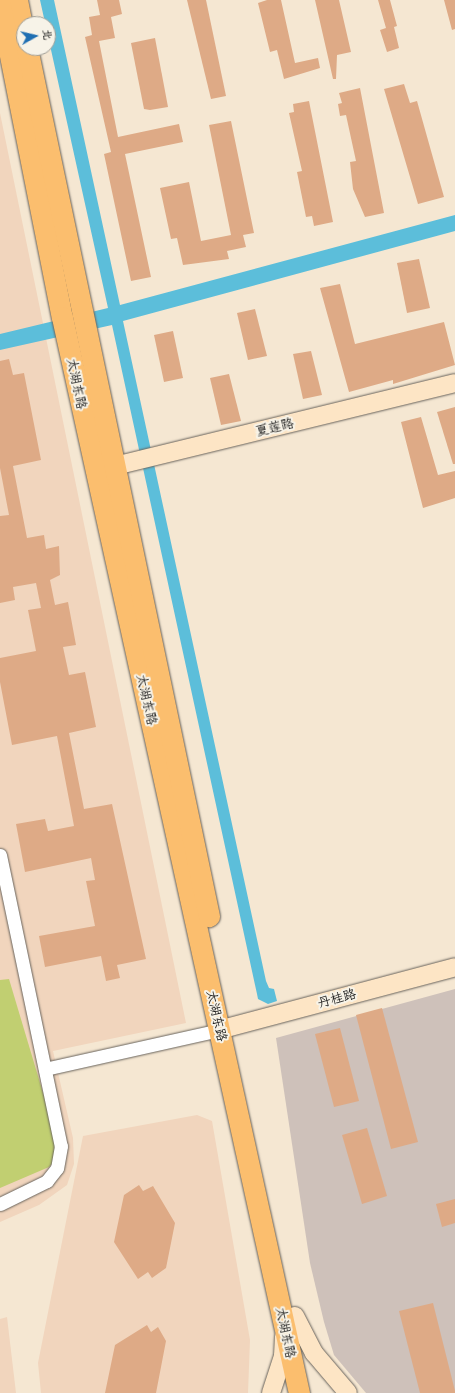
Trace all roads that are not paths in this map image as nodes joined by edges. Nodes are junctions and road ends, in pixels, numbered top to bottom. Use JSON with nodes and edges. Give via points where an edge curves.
{"nodes":[{"id":1,"x":16,"y":0,"type":"edge"},
{"id":2,"x":0,"y":5,"type":"edge"},
{"id":3,"x":20,"y":16,"type":"edge"},
{"id":4,"x":29,"y":56,"type":"edge"},
{"id":5,"x":455,"y":383,"type":"edge"},
{"id":6,"x":103,"y":469,"type":"junction"},
{"id":7,"x":0,"y":855,"type":"edge"},
{"id":8,"x":455,"y":967,"type":"edge"},
{"id":9,"x":226,"y":1028,"type":"junction"},
{"id":10,"x":45,"y":1069,"type":"junction"},
{"id":11,"x":0,"y":1204,"type":"edge"},
{"id":12,"x":289,"y":1319,"type":"junction"},
{"id":13,"x":271,"y":1393,"type":"edge"},
{"id":14,"x":299,"y":1393,"type":"edge"},
{"id":15,"x":314,"y":1393,"type":"edge"},
{"id":16,"x":348,"y":1393,"type":"edge"}],
"edges":[{"from":1,"to":3,"type":"main road"},
{"from":2,"to":6,"type":"main road","name":"太湖东路","via":[[64,327]]},
{"from":4,"to":6,"type":"main road","name":"太湖东路","via":[[85,322]]},
{"from":5,"to":6,"type":"street","name":"夏莲路"},
{"from":6,"to":9,"type":"main road","name":"太湖东路"},
{"from":7,"to":10,"type":"street"},
{"from":8,"to":9,"type":"street","name":"丹桂路"},
{"from":9,"to":10,"type":"street"},
{"from":9,"to":12,"type":"main road","name":"太湖东路"},
{"from":10,"to":11,"type":"street","via":[[61,1146],[57,1168],[47,1181]]},
{"from":12,"to":13,"type":"street"},
{"from":12,"to":14,"type":"main road","name":"太湖东路"},
{"from":12,"to":15,"type":"main road","name":"太湖东路"},
{"from":12,"to":16,"type":"street"}]}
